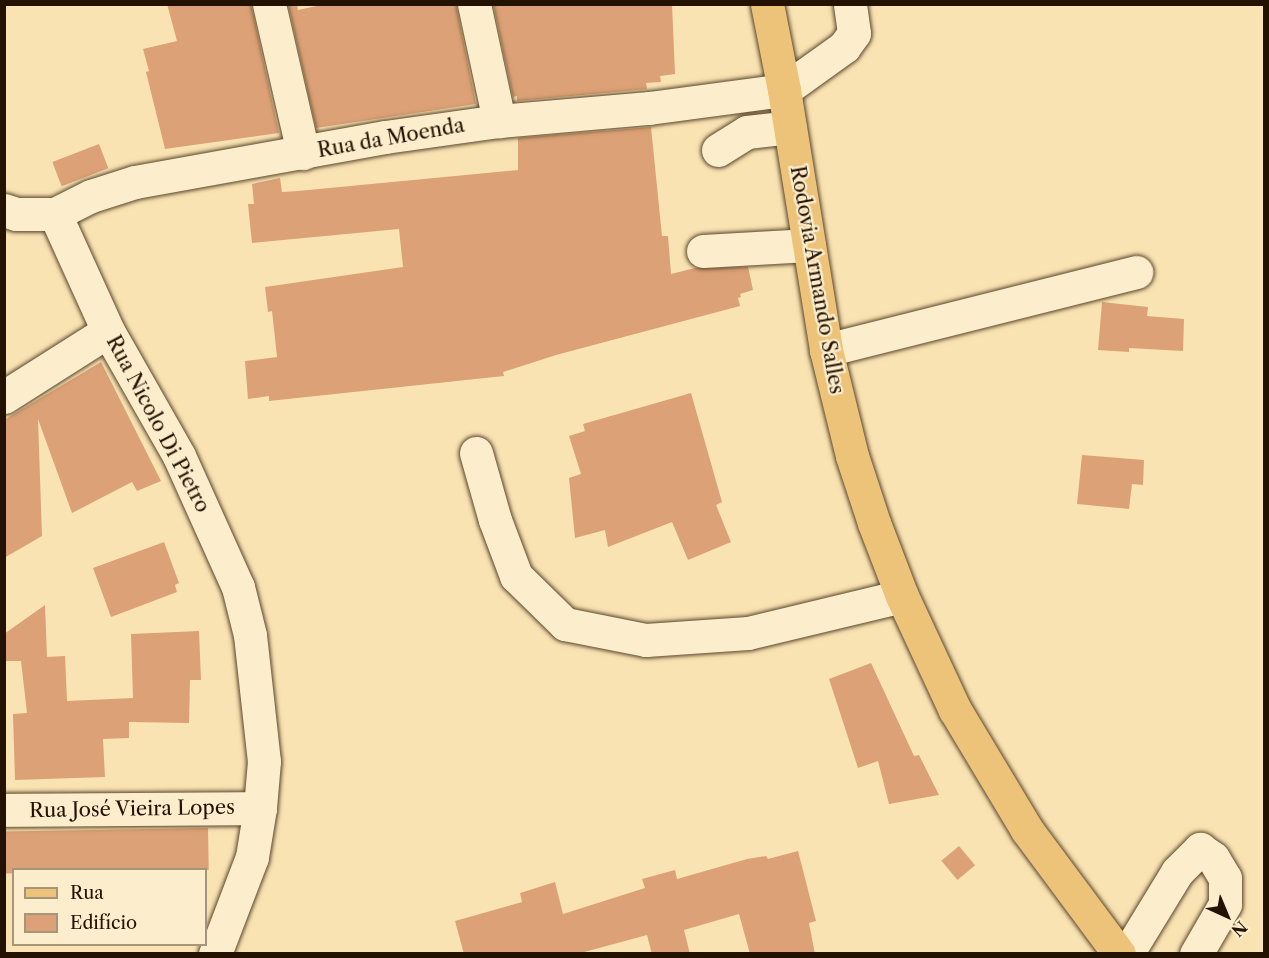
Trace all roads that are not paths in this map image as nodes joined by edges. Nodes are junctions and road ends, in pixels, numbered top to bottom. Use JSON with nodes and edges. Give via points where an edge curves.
{"nodes":[{"id":1,"x":269,"y":4,"type":"edge"},
{"id":2,"x":474,"y":4,"type":"edge"},
{"id":3,"x":767,"y":4,"type":"edge"},
{"id":4,"x":850,"y":4,"type":"edge"},
{"id":5,"x":784,"y":90,"type":"junction"},
{"id":6,"x":499,"y":121,"type":"junction"},
{"id":7,"x":790,"y":127,"type":"junction"},
{"id":8,"x":718,"y":150,"type":"dead end"},
{"id":9,"x":303,"y":153,"type":"junction"},
{"id":10,"x":4,"y":210,"type":"edge"},
{"id":11,"x":55,"y":214,"type":"junction"},
{"id":12,"x":809,"y":245,"type":"junction"},
{"id":13,"x":703,"y":251,"type":"dead end"},
{"id":14,"x":1136,"y":272,"type":"dead end"},
{"id":15,"x":108,"y":331,"type":"junction"},
{"id":16,"x":826,"y":350,"type":"junction"},
{"id":17,"x":4,"y":398,"type":"edge"},
{"id":18,"x":476,"y":453,"type":"dead end"},
{"id":19,"x":902,"y":596,"type":"junction"},
{"id":20,"x":260,"y":808,"type":"junction"},
{"id":21,"x":4,"y":810,"type":"edge"},
{"id":22,"x":215,"y":954,"type":"edge"},
{"id":23,"x":1119,"y":954,"type":"edge"},
{"id":24,"x":1127,"y":954,"type":"edge"},
{"id":25,"x":1196,"y":954,"type":"edge"}],
"edges":[{"from":1,"to":9,"type":"street"},
{"from":2,"to":6,"type":"street"},
{"from":3,"to":5,"type":"main road","name":"Rodovia Armando Salles"},
{"from":4,"to":5,"type":"street","via":[[854,33],[844,47]]},
{"from":5,"to":6,"type":"street","name":"Rua da Moenda","via":[[649,108]]},
{"from":5,"to":7,"type":"main road","name":"Rodovia Armando Salles"},
{"from":6,"to":9,"type":"street","name":"Rua da Moenda"},
{"from":7,"to":8,"type":"street","via":[[747,132]]},
{"from":7,"to":12,"type":"main road","name":"Rodovia Armando Salles"},
{"from":9,"to":11,"type":"street","name":"Rua da Moenda","via":[[135,182],[91,196]]},
{"from":10,"to":11,"type":"street","name":"Rua da Moenda","via":[[16,214]]},
{"from":11,"to":15,"type":"street","name":"Rua Nicolo Di Pietro"},
{"from":12,"to":13,"type":"street"},
{"from":12,"to":16,"type":"main road","name":"Rodovia Armando Salles"},
{"from":14,"to":16,"type":"street"},
{"from":15,"to":17,"type":"street"},
{"from":15,"to":20,"type":"street","name":"Rua Nicolo Di Pietro","via":[[179,456],[238,587],[250,635],[262,722]]},
{"from":16,"to":19,"type":"main road","name":"Rodovia Armando Salles","via":[[852,456]]},
{"from":18,"to":19,"type":"street","via":[[516,576],[565,624],[646,640],[748,633]]},
{"from":19,"to":23,"type":"main road","name":"Rodovia Armando Salles","via":[[955,710],[1022,822]]},
{"from":20,"to":21,"type":"street","name":"Rua José Vieira Lopes"},
{"from":20,"to":22,"type":"street","name":"Rua Nicolo Di Pietro","via":[[252,858]]},
{"from":24,"to":25,"type":"street","via":[[1177,872],[1200,849],[1213,858],[1224,878],[1225,904]]}]}
